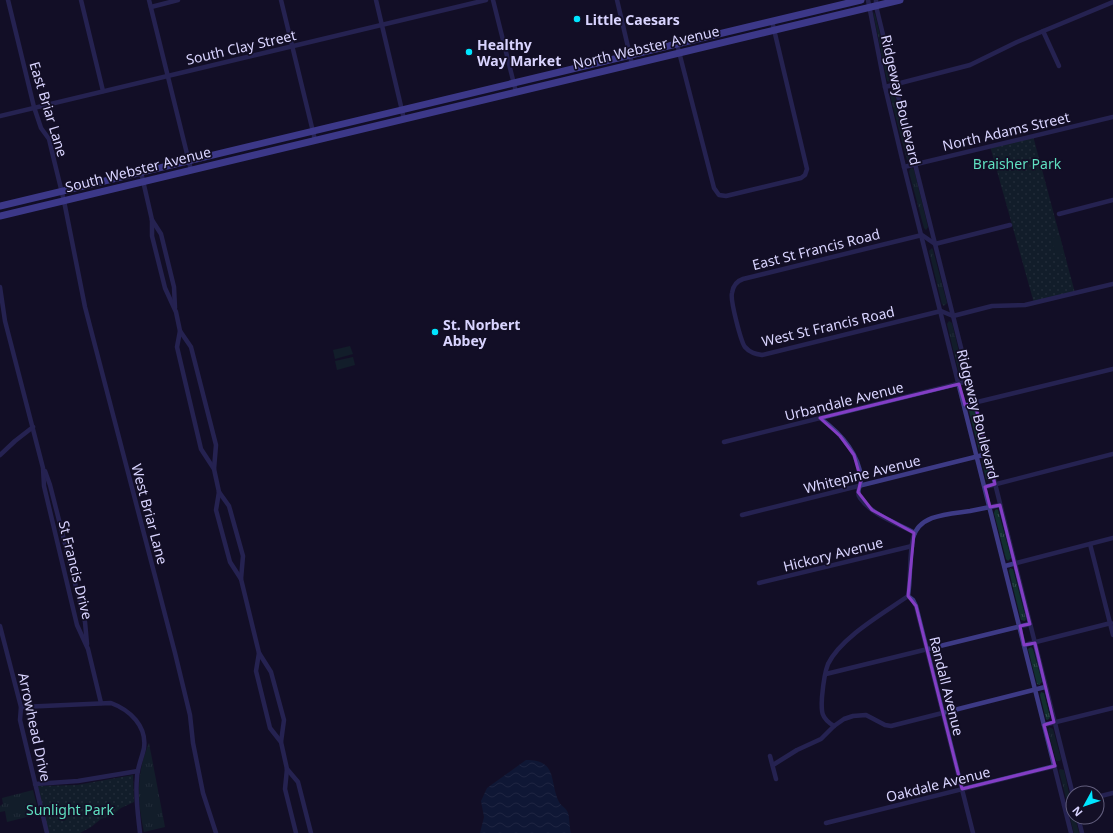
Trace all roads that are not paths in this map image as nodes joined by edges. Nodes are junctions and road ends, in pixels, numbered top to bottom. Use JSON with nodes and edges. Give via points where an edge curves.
{"nodes":[{"id":1,"x":8,"y":0,"type":"edge"},
{"id":2,"x":81,"y":0,"type":"edge"},
{"id":3,"x":149,"y":0,"type":"edge"},
{"id":4,"x":178,"y":0,"type":"edge"},
{"id":5,"x":281,"y":0,"type":"edge"},
{"id":6,"x":376,"y":0,"type":"edge"},
{"id":7,"x":461,"y":0,"type":"edge"},
{"id":8,"x":486,"y":0,"type":"edge"},
{"id":9,"x":493,"y":0,"type":"edge"},
{"id":10,"x":617,"y":0,"type":"edge"},
{"id":11,"x":861,"y":0,"type":"edge"},
{"id":12,"x":900,"y":0,"type":"edge"},
{"id":13,"x":1113,"y":2,"type":"edge"},
{"id":14,"x":872,"y":3,"type":"edge"},
{"id":15,"x":462,"y":6,"type":"junction"},
{"id":16,"x":151,"y":7,"type":"junction"},
{"id":17,"x":772,"y":21,"type":"junction"},
{"id":18,"x":382,"y":24,"type":"junction"},
{"id":19,"x":774,"y":30,"type":"junction"},
{"id":20,"x":1043,"y":31,"type":"junction"},
{"id":21,"x":677,"y":44,"type":"junction"},
{"id":22,"x":293,"y":46,"type":"junction"},
{"id":23,"x":679,"y":53,"type":"junction"},
{"id":24,"x":630,"y":55,"type":"junction"},
{"id":25,"x":632,"y":64,"type":"junction"},
{"id":26,"x":1059,"y":66,"type":"dead end"},
{"id":27,"x":168,"y":75,"type":"junction"},
{"id":28,"x":514,"y":83,"type":"junction"},
{"id":29,"x":895,"y":84,"type":"junction"},
{"id":30,"x":885,"y":87,"type":"junction"},
{"id":31,"x":103,"y":91,"type":"junction"},
{"id":32,"x":516,"y":92,"type":"junction"},
{"id":33,"x":34,"y":108,"type":"junction"},
{"id":34,"x":402,"y":110,"type":"junction"},
{"id":35,"x":0,"y":116,"type":"edge"},
{"id":36,"x":1113,"y":117,"type":"edge"},
{"id":37,"x":404,"y":119,"type":"junction"},
{"id":38,"x":313,"y":131,"type":"junction"},
{"id":39,"x":281,"y":139,"type":"joint"},
{"id":40,"x":315,"y":140,"type":"junction"},
{"id":41,"x":282,"y":148,"type":"joint"},
{"id":42,"x":189,"y":161,"type":"junction"},
{"id":43,"x":915,"y":164,"type":"junction"},
{"id":44,"x":904,"y":167,"type":"junction"},
{"id":45,"x":191,"y":170,"type":"junction"},
{"id":46,"x":141,"y":172,"type":"junction"},
{"id":47,"x":143,"y":181,"type":"junction"},
{"id":48,"x":62,"y":191,"type":"junction"},
{"id":49,"x":1113,"y":200,"type":"edge"},
{"id":50,"x":64,"y":201,"type":"junction"},
{"id":51,"x":0,"y":206,"type":"edge"},
{"id":52,"x":1058,"y":214,"type":"dead end"},
{"id":53,"x":0,"y":216,"type":"edge"},
{"id":54,"x":152,"y":220,"type":"junction"},
{"id":55,"x":1010,"y":226,"type":"dead end"},
{"id":56,"x":922,"y":235,"type":"junction"},
{"id":57,"x":935,"y":244,"type":"junction"},
{"id":58,"x":1113,"y":284,"type":"edge"},
{"id":59,"x":0,"y":287,"type":"edge"},
{"id":60,"x":732,"y":302,"type":"joint"},
{"id":61,"x":941,"y":311,"type":"junction"},
{"id":62,"x":176,"y":312,"type":"junction"},
{"id":63,"x":953,"y":316,"type":"junction"},
{"id":64,"x":180,"y":331,"type":"junction"},
{"id":65,"x":1113,"y":369,"type":"edge"},
{"id":66,"x":969,"y":381,"type":"junction"},
{"id":67,"x":959,"y":384,"type":"junction"},
{"id":68,"x":975,"y":403,"type":"junction"},
{"id":69,"x":965,"y":405,"type":"junction"},
{"id":70,"x":820,"y":418,"type":"junction"},
{"id":71,"x":33,"y":427,"type":"junction"},
{"id":72,"x":724,"y":442,"type":"dead end"},
{"id":73,"x":987,"y":454,"type":"junction"},
{"id":74,"x":1113,"y":454,"type":"edge"},
{"id":75,"x":0,"y":455,"type":"edge"},
{"id":76,"x":977,"y":457,"type":"junction"},
{"id":77,"x":43,"y":468,"type":"junction"},
{"id":78,"x":214,"y":468,"type":"junction"},
{"id":79,"x":995,"y":484,"type":"junction"},
{"id":80,"x":860,"y":485,"type":"junction"},
{"id":81,"x":985,"y":487,"type":"junction"},
{"id":82,"x":219,"y":492,"type":"junction"},
{"id":83,"x":1000,"y":505,"type":"junction"},
{"id":84,"x":990,"y":507,"type":"junction"},
{"id":85,"x":742,"y":515,"type":"dead end"},
{"id":86,"x":915,"y":533,"type":"junction"},
{"id":87,"x":1113,"y":538,"type":"edge"},
{"id":88,"x":1090,"y":544,"type":"junction"},
{"id":89,"x":912,"y":546,"type":"junction"},
{"id":90,"x":1015,"y":563,"type":"junction"},
{"id":91,"x":1005,"y":566,"type":"junction"},
{"id":92,"x":241,"y":580,"type":"junction"},
{"id":93,"x":759,"y":583,"type":"dead end"},
{"id":94,"x":908,"y":596,"type":"junction"},
{"id":95,"x":1112,"y":623,"type":"edge"},
{"id":96,"x":1030,"y":624,"type":"junction"},
{"id":97,"x":0,"y":626,"type":"edge"},
{"id":98,"x":1020,"y":626,"type":"junction"},
{"id":99,"x":1113,"y":635,"type":"edge"},
{"id":100,"x":1035,"y":642,"type":"junction"},
{"id":101,"x":1024,"y":645,"type":"junction"},
{"id":102,"x":88,"y":649,"type":"junction"},
{"id":103,"x":927,"y":649,"type":"junction"},
{"id":104,"x":259,"y":653,"type":"junction"},
{"id":105,"x":826,"y":674,"type":"junction"},
{"id":106,"x":1046,"y":687,"type":"junction"},
{"id":107,"x":1035,"y":689,"type":"junction"},
{"id":108,"x":101,"y":703,"type":"junction"},
{"id":109,"x":21,"y":707,"type":"junction"},
{"id":110,"x":1113,"y":708,"type":"edge"},
{"id":111,"x":943,"y":713,"type":"junction"},
{"id":112,"x":1054,"y":722,"type":"junction"},
{"id":113,"x":1044,"y":725,"type":"junction"},
{"id":114,"x":834,"y":726,"type":"junction"},
{"id":115,"x":281,"y":742,"type":"junction"},
{"id":116,"x":770,"y":756,"type":"dead end"},
{"id":117,"x":773,"y":765,"type":"junction"},
{"id":118,"x":1055,"y":766,"type":"junction"},
{"id":119,"x":287,"y":768,"type":"junction"},
{"id":120,"x":138,"y":771,"type":"junction"},
{"id":121,"x":776,"y":779,"type":"dead end"},
{"id":122,"x":35,"y":784,"type":"junction"},
{"id":123,"x":1070,"y":785,"type":"edge"},
{"id":124,"x":962,"y":789,"type":"junction"},
{"id":125,"x":1064,"y":805,"type":"joint"},
{"id":126,"x":826,"y":823,"type":"dead end"},
{"id":127,"x":46,"y":833,"type":"edge"},
{"id":128,"x":140,"y":833,"type":"edge"},
{"id":129,"x":216,"y":833,"type":"edge"},
{"id":130,"x":296,"y":833,"type":"edge"},
{"id":131,"x":311,"y":833,"type":"edge"},
{"id":132,"x":973,"y":833,"type":"edge"},
{"id":133,"x":1071,"y":833,"type":"edge"}],
"edges":[{"from":1,"to":33,"type":"street","name":"East Briar Lane"},
{"from":2,"to":31,"type":"street"},
{"from":3,"to":16,"type":"street"},
{"from":4,"to":16,"type":"street"},
{"from":5,"to":22,"type":"street"},
{"from":6,"to":18,"type":"street"},
{"from":7,"to":15,"type":"street"},
{"from":8,"to":15,"type":"street","name":"South Clay Street"},
{"from":9,"to":28,"type":"street"},
{"from":10,"to":24,"type":"street"},
{"from":11,"to":17,"type":"main road","name":"North Webster Avenue"},
{"from":12,"to":14,"type":"main road","name":"North Webster Avenue"},
{"from":13,"to":20,"type":"street"},
{"from":14,"to":19,"type":"main road","name":"North Webster Avenue"},
{"from":14,"to":29,"type":"street","name":"Ridgeway Boulevard"},
{"from":14,"to":30,"type":"street","name":"Ridgeway Boulevard"},
{"from":15,"to":18,"type":"street","name":"South Clay Street"},
{"from":16,"to":27,"type":"street"},
{"from":17,"to":19,"type":"street"},
{"from":17,"to":21,"type":"main road","name":"North Webster Avenue"},
{"from":18,"to":22,"type":"street","name":"South Clay Street"},
{"from":18,"to":34,"type":"street"},
{"from":19,"to":23,"type":"main road","name":"North Webster Avenue"},
{"from":19,"to":23,"type":"street","via":[[808,169],[801,178],[760,188],[726,196],[719,195],[714,190]]},
{"from":20,"to":26,"type":"street"},
{"from":20,"to":29,"type":"street","via":[[970,65]]},
{"from":21,"to":23,"type":"street"},
{"from":21,"to":24,"type":"main road","name":"North Webster Avenue"},
{"from":22,"to":27,"type":"street","name":"South Clay Street"},
{"from":22,"to":38,"type":"street"},
{"from":23,"to":25,"type":"main road","name":"North Webster Avenue"},
{"from":24,"to":25,"type":"street"},
{"from":24,"to":28,"type":"main road","name":"North Webster Avenue"},
{"from":25,"to":32,"type":"main road","name":"North Webster Avenue"},
{"from":27,"to":31,"type":"street","name":"South Clay Street"},
{"from":27,"to":42,"type":"street"},
{"from":28,"to":32,"type":"street"},
{"from":28,"to":34,"type":"main road","name":"North Webster Avenue"},
{"from":29,"to":30,"type":"street"},
{"from":29,"to":43,"type":"street","name":"Ridgeway Boulevard"},
{"from":30,"to":44,"type":"street","name":"Ridgeway Boulevard"},
{"from":31,"to":33,"type":"street","name":"South Clay Street"},
{"from":32,"to":37,"type":"main road","name":"North Webster Avenue"},
{"from":33,"to":35,"type":"street","name":"South Clay Street"},
{"from":33,"to":48,"type":"street","name":"East Briar Lane","via":[[41,128],[49,139]]},
{"from":34,"to":37,"type":"street"},
{"from":34,"to":38,"type":"main road","name":"North Webster Avenue"},
{"from":36,"to":43,"type":"street","name":"North Adams Street"},
{"from":37,"to":40,"type":"main road","name":"North Webster Avenue"},
{"from":38,"to":39,"type":"main road","name":"North Webster Avenue"},
{"from":38,"to":40,"type":"street"},
{"from":39,"to":42,"type":"main road","name":"South Webster Avenue"},
{"from":40,"to":41,"type":"main road","name":"North Webster Avenue"},
{"from":41,"to":45,"type":"main road","name":"South Webster Avenue"},
{"from":42,"to":45,"type":"street"},
{"from":42,"to":46,"type":"main road","name":"South Webster Avenue"},
{"from":43,"to":44,"type":"street","name":"North Adams Street"},
{"from":43,"to":57,"type":"street","name":"Ridgeway Boulevard"},
{"from":44,"to":56,"type":"street","name":"Ridgeway Boulevard"},
{"from":45,"to":47,"type":"main road","name":"South Webster Avenue"},
{"from":46,"to":47,"type":"street"},
{"from":46,"to":48,"type":"main road","name":"South Webster Avenue"},
{"from":47,"to":50,"type":"main road","name":"South Webster Avenue"},
{"from":47,"to":54,"type":"street"},
{"from":48,"to":50,"type":"street","name":"East Briar Lane"},
{"from":48,"to":51,"type":"main road","name":"South Webster Avenue"},
{"from":49,"to":52,"type":"street"},
{"from":50,"to":53,"type":"main road","name":"South Webster Avenue"},
{"from":50,"to":129,"type":"street","name":"West Briar Lane","via":[[85,307],[175,653],[190,715],[203,793]]},
{"from":54,"to":62,"type":"street","via":[[152,236],[165,288]]},
{"from":54,"to":62,"type":"street","via":[[161,234],[174,287]]},
{"from":55,"to":57,"type":"street"},
{"from":56,"to":57,"type":"street"},
{"from":56,"to":60,"type":"street","name":"East St Francis Road","via":[[743,278],[733,288]]},
{"from":56,"to":61,"type":"street","name":"Ridgeway Boulevard"},
{"from":57,"to":63,"type":"street","name":"Ridgeway Boulevard"},
{"from":58,"to":63,"type":"street","via":[[1025,305],[992,306]]},
{"from":59,"to":71,"type":"street","name":"St Francis Drive","via":[[5,321]]},
{"from":60,"to":61,"type":"street","name":"West St Francis Road","via":[[743,343],[749,351],[762,355]]},
{"from":61,"to":63,"type":"street"},
{"from":61,"to":67,"type":"street","name":"Ridgeway Boulevard"},
{"from":62,"to":64,"type":"street"},
{"from":63,"to":66,"type":"street","name":"Ridgeway Boulevard"},
{"from":64,"to":78,"type":"street","via":[[191,347],[216,445]]},
{"from":64,"to":78,"type":"street","via":[[177,347],[201,449]]},
{"from":65,"to":68,"type":"street"},
{"from":66,"to":67,"type":"street","name":"Urbandale Avenue"},
{"from":66,"to":68,"type":"street","name":"Ridgeway Boulevard"},
{"from":67,"to":69,"type":"street","name":"Ridgeway Boulevard"},
{"from":67,"to":70,"type":"street","name":"Urbandale Avenue"},
{"from":68,"to":69,"type":"street"},
{"from":68,"to":73,"type":"street","name":"Ridgeway Boulevard"},
{"from":69,"to":76,"type":"street","name":"Ridgeway Boulevard"},
{"from":70,"to":72,"type":"street","name":"Urbandale Avenue"},
{"from":70,"to":80,"type":"street","via":[[848,445],[859,467],[862,480]]},
{"from":71,"to":75,"type":"street"},
{"from":71,"to":77,"type":"street","name":"St Francis Drive"},
{"from":73,"to":76,"type":"street","name":"Whitepine Avenue"},
{"from":73,"to":79,"type":"street","name":"Ridgeway Boulevard"},
{"from":74,"to":79,"type":"street"},
{"from":76,"to":80,"type":"street","name":"Whitepine Avenue"},
{"from":76,"to":81,"type":"street","name":"Ridgeway Boulevard"},
{"from":77,"to":102,"type":"street","via":[[50,485],[85,622]]},
{"from":77,"to":102,"type":"street","name":"St Francis Drive","via":[[44,486],[77,625]]},
{"from":78,"to":82,"type":"street"},
{"from":79,"to":81,"type":"street"},
{"from":79,"to":83,"type":"street","name":"Ridgeway Boulevard"},
{"from":80,"to":85,"type":"street","name":"Whitepine Avenue"},
{"from":80,"to":86,"type":"street","via":[[858,494],[867,505]]},
{"from":81,"to":84,"type":"street","name":"Ridgeway Boulevard"},
{"from":82,"to":92,"type":"street","via":[[216,510],[230,562]]},
{"from":82,"to":92,"type":"street","via":[[230,506],[243,556]]},
{"from":83,"to":84,"type":"street"},
{"from":83,"to":90,"type":"street","name":"Ridgeway Boulevard"},
{"from":84,"to":86,"type":"street","via":[[938,516],[925,522]]},
{"from":84,"to":91,"type":"street","name":"Ridgeway Boulevard"},
{"from":86,"to":89,"type":"street"},
{"from":87,"to":88,"type":"street"},
{"from":88,"to":90,"type":"street"},
{"from":88,"to":95,"type":"street"},
{"from":89,"to":93,"type":"street","name":"Hickory Avenue"},
{"from":89,"to":94,"type":"street"},
{"from":90,"to":91,"type":"street"},
{"from":90,"to":96,"type":"street","name":"Ridgeway Boulevard"},
{"from":91,"to":98,"type":"street","name":"Ridgeway Boulevard"},
{"from":92,"to":104,"type":"street"},
{"from":94,"to":103,"type":"street","name":"Randall Avenue","via":[[916,606]]},
{"from":94,"to":105,"type":"street","via":[[855,634],[833,657]]},
{"from":95,"to":99,"type":"street"},
{"from":95,"to":100,"type":"street"},
{"from":96,"to":98,"type":"street"},
{"from":96,"to":100,"type":"street","name":"Ridgeway Boulevard"},
{"from":97,"to":109,"type":"street","name":"Arrowhead Drive"},
{"from":98,"to":101,"type":"street","name":"Ridgeway Boulevard"},
{"from":98,"to":103,"type":"street"},
{"from":100,"to":101,"type":"street"},
{"from":100,"to":106,"type":"street","name":"Ridgeway Boulevard"},
{"from":101,"to":107,"type":"street","name":"Ridgeway Boulevard"},
{"from":102,"to":108,"type":"street","name":"St Francis Drive"},
{"from":103,"to":105,"type":"street"},
{"from":103,"to":111,"type":"street","name":"Randall Avenue"},
{"from":104,"to":115,"type":"street","via":[[271,672],[284,720]]},
{"from":104,"to":115,"type":"street","via":[[256,671],[270,728]]},
{"from":105,"to":114,"type":"street","via":[[822,712],[826,720]]},
{"from":106,"to":107,"type":"street"},
{"from":106,"to":112,"type":"street","name":"Ridgeway Boulevard"},
{"from":107,"to":111,"type":"street"},
{"from":107,"to":113,"type":"street","name":"Ridgeway Boulevard"},
{"from":108,"to":109,"type":"street"},
{"from":108,"to":120,"type":"street","via":[[111,702],[123,707],[133,715],[139,726],[144,737],[144,749]]},
{"from":109,"to":122,"type":"street","name":"Arrowhead Drive","via":[[20,720]]},
{"from":110,"to":112,"type":"street"},
{"from":111,"to":114,"type":"street","via":[[891,726],[871,716],[861,715],[844,719]]},
{"from":111,"to":124,"type":"street","name":"Randall Avenue"},
{"from":112,"to":113,"type":"street"},
{"from":112,"to":123,"type":"street","name":"Ridgeway Boulevard"},
{"from":113,"to":118,"type":"street","name":"Ridgeway Boulevard"},
{"from":114,"to":117,"type":"street","via":[[820,739]]},
{"from":115,"to":119,"type":"street"},
{"from":116,"to":117,"type":"street"},
{"from":117,"to":121,"type":"street"},
{"from":118,"to":124,"type":"street","name":"Oakdale Avenue"},
{"from":118,"to":125,"type":"street","name":"Ridgeway Boulevard"},
{"from":119,"to":130,"type":"street","via":[[285,788]]},
{"from":119,"to":131,"type":"street","via":[[298,782]]},
{"from":120,"to":122,"type":"street","via":[[78,781]]},
{"from":120,"to":128,"type":"street","via":[[136,790]]},
{"from":122,"to":127,"type":"street","name":"Arrowhead Drive"},
{"from":124,"to":126,"type":"street","name":"Oakdale Avenue"},
{"from":124,"to":132,"type":"street","name":"Randall Avenue"},
{"from":125,"to":133,"type":"street","name":"Ridgeway Boulevard"}]}
